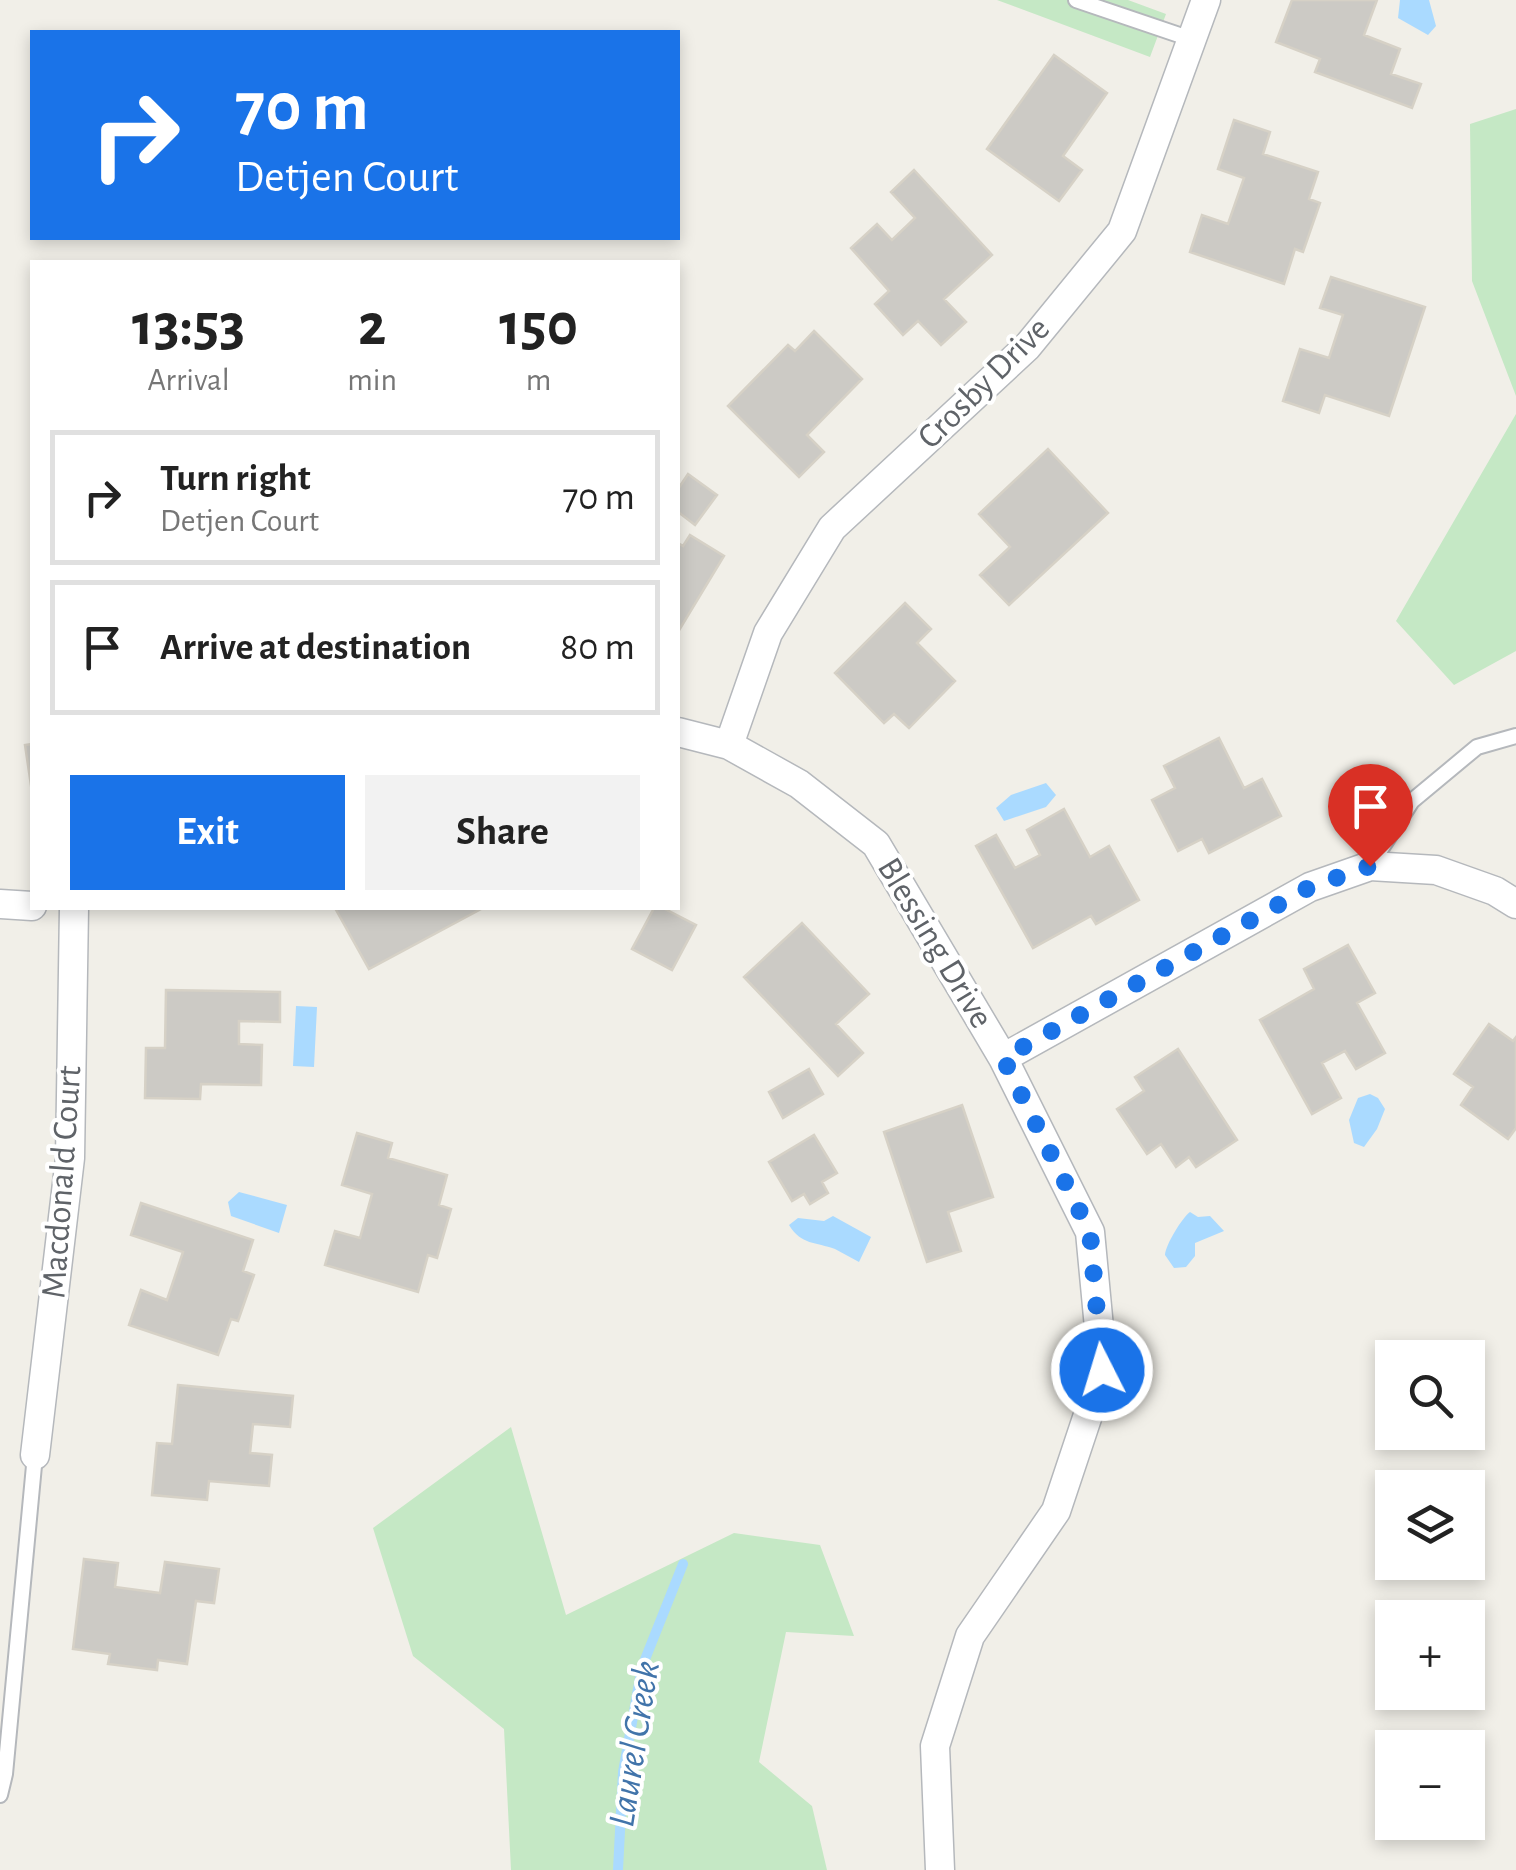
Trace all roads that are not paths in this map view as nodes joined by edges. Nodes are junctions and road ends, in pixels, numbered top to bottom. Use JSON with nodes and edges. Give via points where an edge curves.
{"nodes":[{"id":1,"x":1076,"y":0,"type":"edge"},
{"id":2,"x":1206,"y":0,"type":"edge"},
{"id":3,"x":1191,"y":39,"type":"junction"},
{"id":4,"x":680,"y":733,"type":"edge"},
{"id":5,"x":1516,"y":736,"type":"edge"},
{"id":6,"x":729,"y":746,"type":"junction"},
{"id":7,"x":1370,"y":866,"type":"junction"},
{"id":8,"x":0,"y":904,"type":"edge"},
{"id":9,"x":1516,"y":904,"type":"edge"},
{"id":10,"x":30,"y":906,"type":"edge"},
{"id":11,"x":75,"y":910,"type":"edge"},
{"id":12,"x":1003,"y":1058,"type":"junction"},
{"id":13,"x":35,"y":1455,"type":"joint"},
{"id":14,"x":0,"y":1795,"type":"edge"},
{"id":15,"x":940,"y":1870,"type":"edge"}],
"edges":[{"from":1,"to":3,"type":"lane"},
{"from":2,"to":3,"type":"street","name":"Crosby Drive"},
{"from":3,"to":6,"type":"street","name":"Crosby Drive","via":[[1122,231],[1027,347],[832,528],[768,633]]},
{"from":4,"to":6,"type":"street","name":"Blessing Drive"},
{"from":5,"to":7,"type":"lane","via":[[1477,748],[1412,801]]},
{"from":6,"to":12,"type":"street","name":"Blessing Drive","via":[[799,784],[876,844]]},
{"from":7,"to":9,"type":"street","via":[[1436,870]]},
{"from":7,"to":12,"type":"street","via":[[1310,887]]},
{"from":8,"to":10,"type":"street"},
{"from":11,"to":13,"type":"street","name":"Macdonald Court","via":[[70,1158]]},
{"from":12,"to":15,"type":"street","name":"Blessing Drive","via":[[1090,1232],[1102,1370],[1056,1511],[970,1636],[934,1746]]},
{"from":13,"to":14,"type":"lane"}]}
